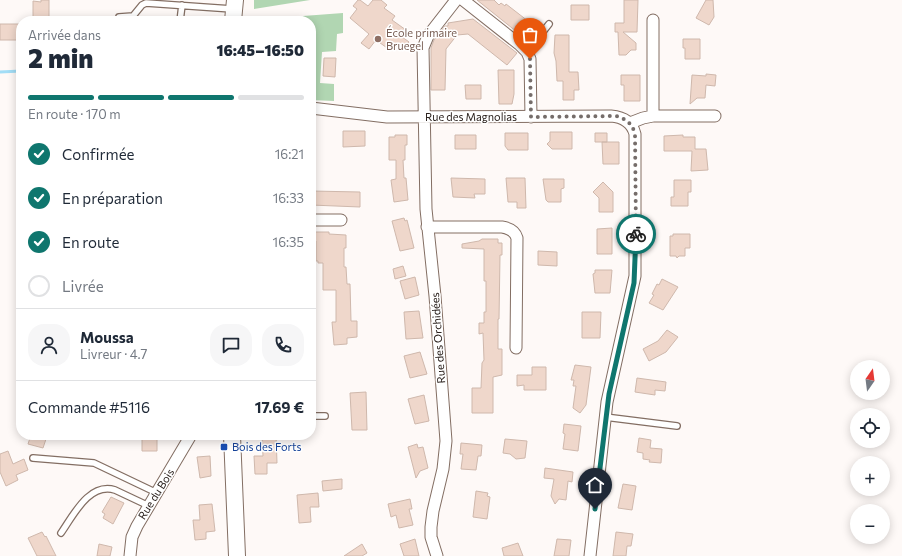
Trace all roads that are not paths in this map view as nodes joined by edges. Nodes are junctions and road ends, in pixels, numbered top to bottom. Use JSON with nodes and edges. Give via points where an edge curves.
{"nodes":[{"id":1,"x":456,"y":0,"type":"edge"},
{"id":2,"x":463,"y":0,"type":"edge"},
{"id":3,"x":182,"y":5,"type":"junction"},
{"id":4,"x":234,"y":10,"type":"edge"},
{"id":5,"x":133,"y":16,"type":"edge"},
{"id":6,"x":181,"y":16,"type":"edge"},
{"id":7,"x":653,"y":20,"type":"dead end"},
{"id":8,"x":549,"y":24,"type":"dead end"},
{"id":9,"x":527,"y":52,"type":"junction"},
{"id":10,"x":316,"y":109,"type":"edge"},
{"id":11,"x":652,"y":116,"type":"junction"},
{"id":12,"x":715,"y":116,"type":"dead end"},
{"id":13,"x":424,"y":117,"type":"junction"},
{"id":14,"x":531,"y":117,"type":"junction"},
{"id":15,"x":630,"y":123,"type":"junction"},
{"id":16,"x":316,"y":220,"type":"edge"},
{"id":17,"x":341,"y":220,"type":"dead end"},
{"id":18,"x":427,"y":228,"type":"junction"},
{"id":19,"x":516,"y":348,"type":"dead end"},
{"id":20,"x":316,"y":416,"type":"edge"},
{"id":21,"x":325,"y":416,"type":"dead end"},
{"id":22,"x":605,"y":417,"type":"junction"},
{"id":23,"x":677,"y":426,"type":"dead end"},
{"id":24,"x":188,"y":440,"type":"edge"},
{"id":25,"x":232,"y":440,"type":"edge"},
{"id":26,"x":33,"y":458,"type":"dead end"},
{"id":27,"x":157,"y":493,"type":"junction"},
{"id":28,"x":149,"y":506,"type":"junction"},
{"id":29,"x":235,"y":510,"type":"junction"},
{"id":30,"x":61,"y":533,"type":"dead end"},
{"id":31,"x":130,"y":556,"type":"edge"},
{"id":32,"x":237,"y":556,"type":"edge"},
{"id":33,"x":243,"y":556,"type":"edge"},
{"id":34,"x":437,"y":556,"type":"edge"},
{"id":35,"x":590,"y":556,"type":"edge"}],
"edges":[{"from":1,"to":13,"type":"street","name":"Rue des Orchidées","via":[[424,44]]},
{"from":2,"to":9,"type":"street"},
{"from":3,"to":4,"type":"lane"},
{"from":3,"to":5,"type":"lane","via":[[146,3]]},
{"from":3,"to":6,"type":"lane"},
{"from":7,"to":11,"type":"street"},
{"from":8,"to":9,"type":"lane"},
{"from":9,"to":14,"type":"street","via":[[530,64]]},
{"from":10,"to":13,"type":"street","name":"Rue des Magnolias","via":[[379,116]]},
{"from":11,"to":12,"type":"street"},
{"from":11,"to":15,"type":"street"},
{"from":13,"to":14,"type":"street","name":"Rue des Magnolias"},
{"from":13,"to":18,"type":"street","name":"Rue des Orchidées"},
{"from":14,"to":15,"type":"street","name":"Rue des Magnolias","via":[[611,116]]},
{"from":15,"to":22,"type":"street","via":[[635,134],[635,271]]},
{"from":16,"to":17,"type":"street"},
{"from":18,"to":19,"type":"street","via":[[502,227],[509,228],[514,233],[517,238]]},
{"from":18,"to":34,"type":"street","name":"Rue des Orchidées","via":[[436,296],[446,441],[443,469],[430,527]]},
{"from":20,"to":21,"type":"lane"},
{"from":22,"to":23,"type":"lane"},
{"from":22,"to":35,"type":"street"},
{"from":24,"to":27,"type":"street","name":"Rue du Bois"},
{"from":25,"to":29,"type":"street"},
{"from":26,"to":27,"type":"lane","via":[[94,464]]},
{"from":27,"to":28,"type":"street","name":"Rue du Bois"},
{"from":28,"to":30,"type":"lane","via":[[116,490],[101,489],[86,499]]},
{"from":28,"to":31,"type":"street","name":"Rue du Bois","via":[[134,532]]},
{"from":29,"to":32,"type":"street"},
{"from":29,"to":33,"type":"street"}]}
